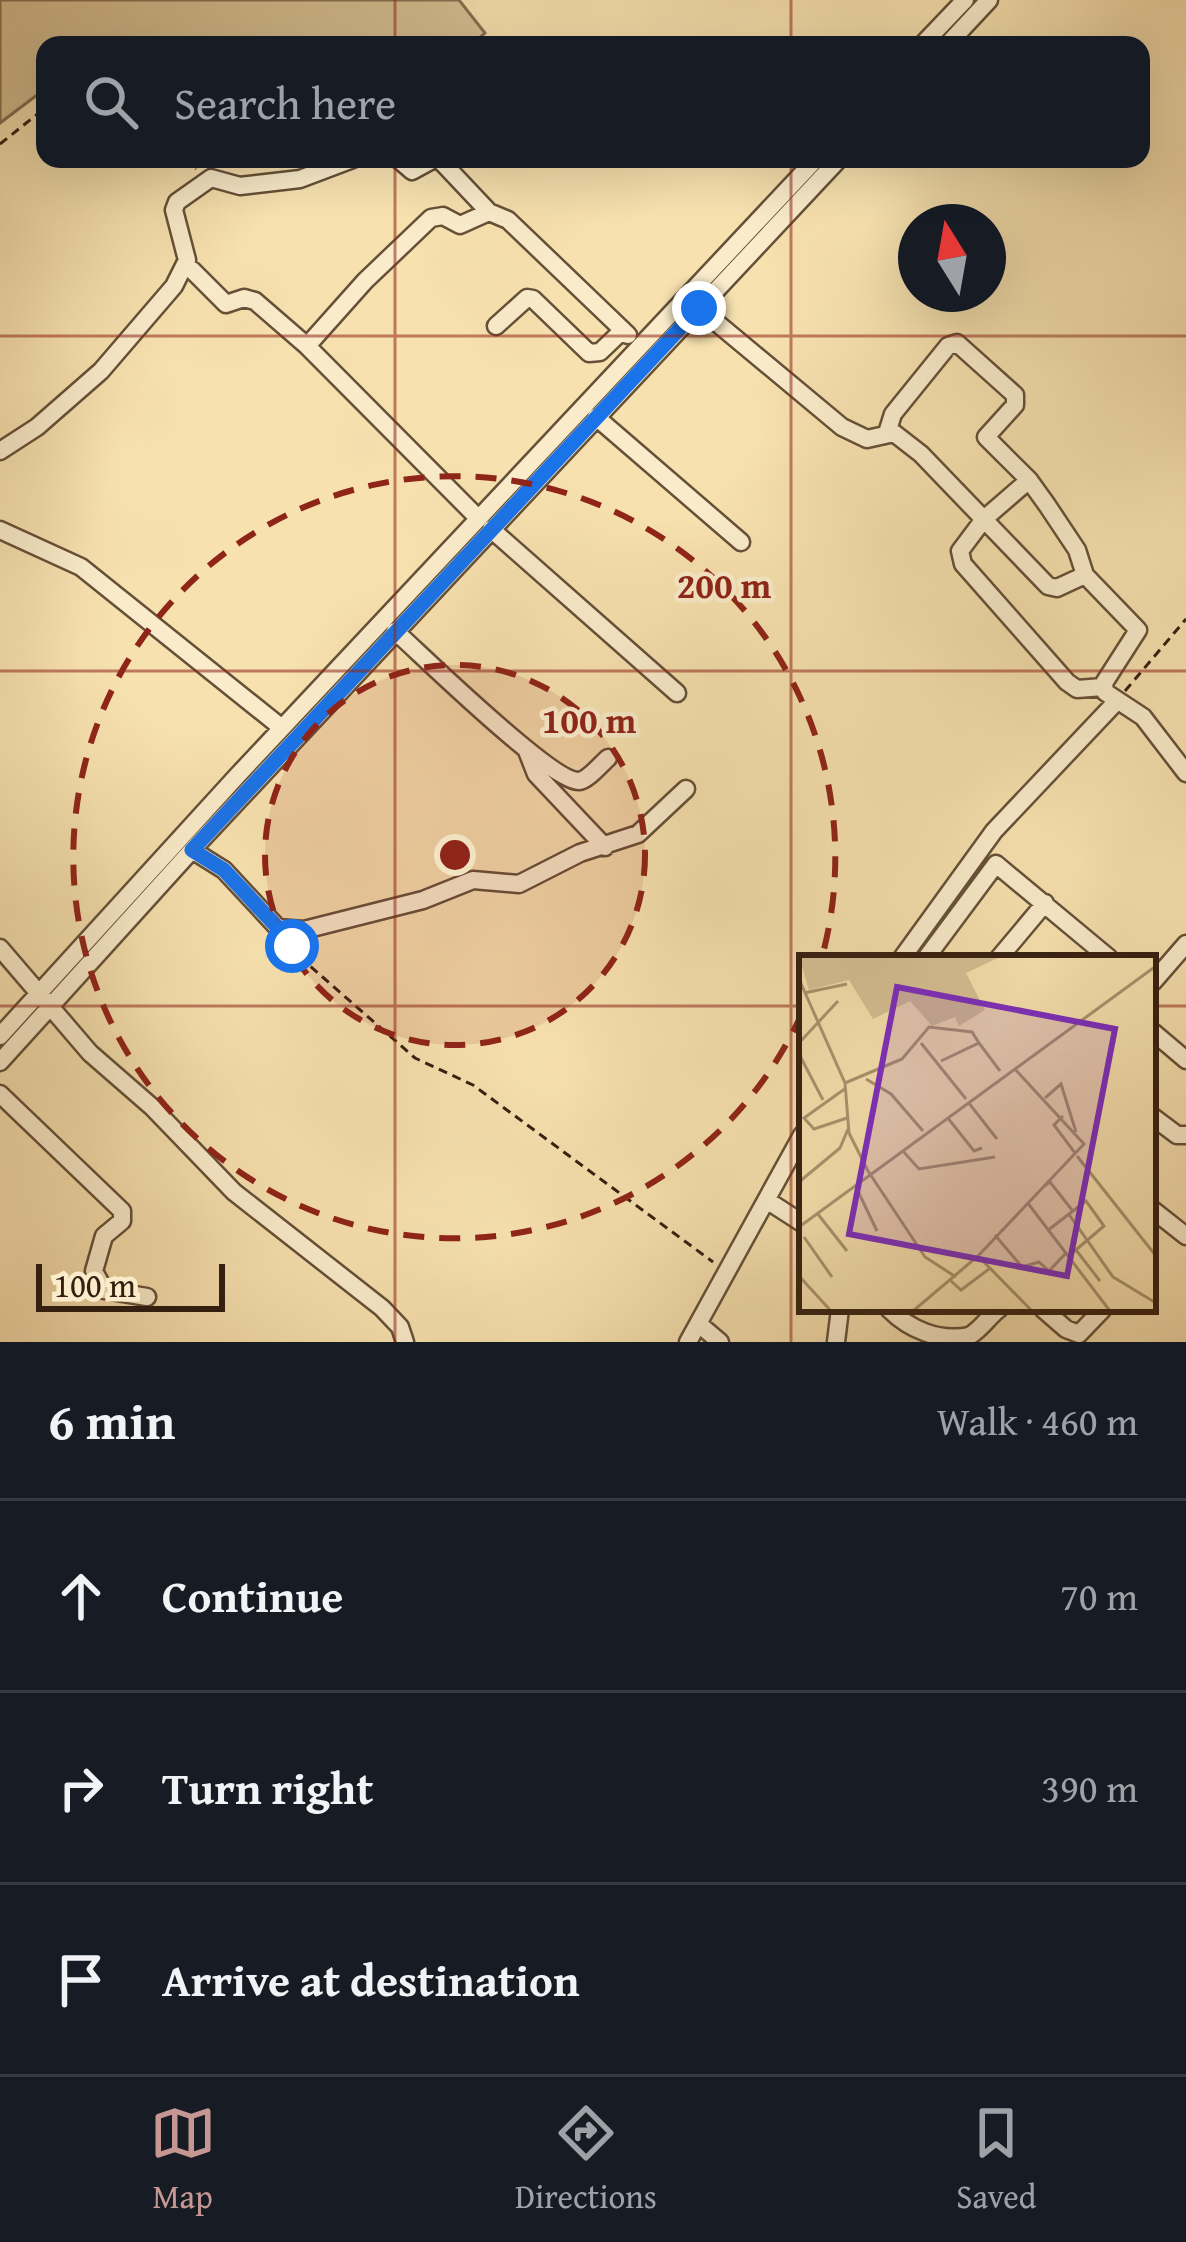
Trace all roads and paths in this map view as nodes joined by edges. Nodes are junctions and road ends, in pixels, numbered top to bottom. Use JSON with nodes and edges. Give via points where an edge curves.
{"nodes":[{"id":1,"x":964,"y":0,"type":"edge"},
{"id":2,"x":989,"y":0,"type":"edge"},
{"id":3,"x":930,"y":36,"type":"edge"},
{"id":4,"x":955,"y":36,"type":"edge"},
{"id":5,"x":36,"y":115,"type":"edge"},
{"id":6,"x":0,"y":144,"type":"edge"},
{"id":7,"x":195,"y":168,"type":"edge"},
{"id":8,"x":328,"y":168,"type":"edge"},
{"id":9,"x":446,"y":168,"type":"edge"},
{"id":10,"x":808,"y":168,"type":"edge"},
{"id":11,"x":831,"y":168,"type":"edge"},
{"id":12,"x":208,"y":179,"type":"junction"},
{"id":13,"x":489,"y":212,"type":"junction"},
{"id":14,"x":185,"y":268,"type":"junction"},
{"id":15,"x":699,"y":308,"type":"junction"},
{"id":16,"x":496,"y":326,"type":"dead end"},
{"id":17,"x":307,"y":346,"type":"junction"},
{"id":18,"x":596,"y":417,"type":"junction"},
{"id":19,"x":887,"y":433,"type":"junction"},
{"id":20,"x":0,"y":451,"type":"edge"},
{"id":21,"x":1029,"y":480,"type":"junction"},
{"id":22,"x":984,"y":519,"type":"junction"},
{"id":23,"x":484,"y":524,"type":"junction"},
{"id":24,"x":0,"y":530,"type":"edge"},
{"id":25,"x":741,"y":542,"type":"dead end"},
{"id":26,"x":1085,"y":575,"type":"junction"},
{"id":27,"x":1186,"y":619,"type":"edge"},
{"id":28,"x":395,"y":631,"type":"junction"},
{"id":29,"x":677,"y":693,"type":"dead end"},
{"id":30,"x":1110,"y":695,"type":"junction"},
{"id":31,"x":282,"y":728,"type":"junction"},
{"id":32,"x":527,"y":750,"type":"junction"},
{"id":33,"x":608,"y":758,"type":"dead end"},
{"id":34,"x":1186,"y":773,"type":"edge"},
{"id":35,"x":686,"y":789,"type":"dead end"},
{"id":36,"x":605,"y":847,"type":"junction"},
{"id":37,"x":192,"y":850,"type":"junction"},
{"id":38,"x":1045,"y":903,"type":"junction"},
{"id":39,"x":287,"y":931,"type":"junction"},
{"id":40,"x":1186,"y":944,"type":"edge"},
{"id":41,"x":0,"y":948,"type":"edge"},
{"id":42,"x":904,"y":955,"type":"edge"},
{"id":43,"x":928,"y":955,"type":"edge"},
{"id":44,"x":1002,"y":955,"type":"edge"},
{"id":45,"x":1105,"y":955,"type":"edge"},
{"id":46,"x":1156,"y":979,"type":"edge"},
{"id":47,"x":43,"y":1001,"type":"junction"},
{"id":48,"x":1156,"y":1035,"type":"edge"},
{"id":49,"x":0,"y":1036,"type":"edge"},
{"id":50,"x":1186,"y":1060,"type":"edge"},
{"id":51,"x":0,"y":1062,"type":"edge"},
{"id":52,"x":0,"y":1094,"type":"edge"},
{"id":53,"x":1156,"y":1120,"type":"edge"},
{"id":54,"x":1186,"y":1136,"type":"edge"},
{"id":55,"x":799,"y":1141,"type":"edge"},
{"id":56,"x":768,"y":1201,"type":"junction"},
{"id":57,"x":799,"y":1220,"type":"edge"},
{"id":58,"x":729,"y":1274,"type":"junction"},
{"id":59,"x":147,"y":1297,"type":"dead end"},
{"id":60,"x":840,"y":1312,"type":"edge"},
{"id":61,"x":893,"y":1312,"type":"edge"},
{"id":62,"x":996,"y":1312,"type":"edge"},
{"id":63,"x":1046,"y":1312,"type":"edge"},
{"id":64,"x":1100,"y":1312,"type":"edge"},
{"id":65,"x":700,"y":1325,"type":"junction"},
{"id":66,"x":969,"y":1339,"type":"edge"},
{"id":67,"x":406,"y":1342,"type":"edge"},
{"id":68,"x":688,"y":1342,"type":"edge"},
{"id":69,"x":721,"y":1342,"type":"edge"},
{"id":70,"x":836,"y":1342,"type":"edge"}],
"edges":[{"from":1,"to":3,"type":"street"},
{"from":2,"to":4,"type":"street"},
{"from":5,"to":6,"type":"path"},
{"from":7,"to":12,"type":"path"},
{"from":8,"to":12,"type":"street","via":[[240,185]]},
{"from":9,"to":13,"type":"street"},
{"from":10,"to":23,"type":"street"},
{"from":11,"to":15,"type":"street"},
{"from":12,"to":14,"type":"street","via":[[174,210]]},
{"from":13,"to":16,"type":"street","via":[[508,220],[626,332],[589,353],[527,298]]},
{"from":13,"to":17,"type":"street","via":[[460,225],[431,218]]},
{"from":14,"to":17,"type":"street","via":[[226,304],[255,301]]},
{"from":14,"to":20,"type":"street","via":[[101,371]]},
{"from":15,"to":18,"type":"street"},
{"from":15,"to":19,"type":"street","via":[[842,427],[867,439]]},
{"from":17,"to":23,"type":"street"},
{"from":18,"to":23,"type":"street"},
{"from":18,"to":25,"type":"street"},
{"from":19,"to":21,"type":"street","via":[[893,414],[958,343],[1016,395],[986,437]]},
{"from":19,"to":22,"type":"street","via":[[921,454]]},
{"from":21,"to":22,"type":"street"},
{"from":21,"to":26,"type":"street"},
{"from":22,"to":26,"type":"street","via":[[1048,586]]},
{"from":22,"to":30,"type":"street","via":[[960,551],[963,564],[1066,682]]},
{"from":23,"to":28,"type":"street"},
{"from":23,"to":29,"type":"street"},
{"from":23,"to":31,"type":"street"},
{"from":24,"to":31,"type":"street","via":[[81,567]]},
{"from":26,"to":30,"type":"street","via":[[1138,630]]},
{"from":27,"to":30,"type":"path"},
{"from":28,"to":32,"type":"street"},
{"from":28,"to":37,"type":"street"},
{"from":30,"to":34,"type":"street","via":[[1143,717]]},
{"from":30,"to":42,"type":"street","via":[[994,831]]},
{"from":31,"to":47,"type":"street"},
{"from":32,"to":33,"type":"street","via":[[580,781]]},
{"from":32,"to":36,"type":"street","via":[[536,774]]},
{"from":35,"to":36,"type":"street","via":[[647,828]]},
{"from":36,"to":39,"type":"street","via":[[519,884],[473,880],[423,900]]},
{"from":37,"to":39,"type":"street"},
{"from":37,"to":47,"type":"street"},
{"from":38,"to":43,"type":"street","via":[[992,866]]},
{"from":38,"to":44,"type":"street"},
{"from":38,"to":45,"type":"street"},
{"from":39,"to":58,"type":"path","via":[[310,966],[415,1058],[473,1085]]},
{"from":40,"to":46,"type":"street"},
{"from":41,"to":47,"type":"street"},
{"from":47,"to":49,"type":"street"},
{"from":47,"to":51,"type":"street"},
{"from":47,"to":67,"type":"street","via":[[234,1192],[382,1308]]},
{"from":48,"to":50,"type":"street"},
{"from":52,"to":59,"type":"street","via":[[122,1211],[94,1270],[104,1290]]},
{"from":53,"to":54,"type":"street"},
{"from":55,"to":56,"type":"street"},
{"from":56,"to":57,"type":"street"},
{"from":56,"to":58,"type":"street"},
{"from":58,"to":65,"type":"street"},
{"from":60,"to":70,"type":"street"},
{"from":61,"to":66,"type":"street","via":[[923,1338]]},
{"from":62,"to":66,"type":"street"},
{"from":63,"to":64,"type":"street","via":[[1079,1334]]},
{"from":65,"to":68,"type":"street"},
{"from":65,"to":69,"type":"street"}]}
